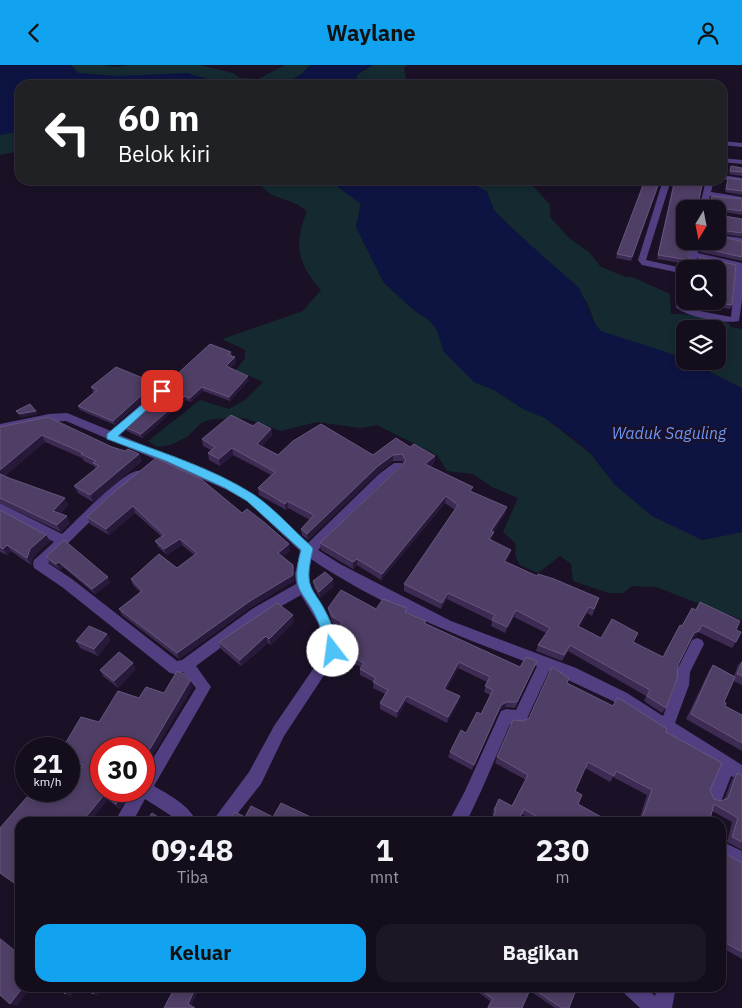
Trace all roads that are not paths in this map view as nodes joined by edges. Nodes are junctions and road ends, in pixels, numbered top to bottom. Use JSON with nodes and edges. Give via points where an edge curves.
{"nodes":[{"id":1,"x":727,"y":144,"type":"edge"},
{"id":2,"x":742,"y":145,"type":"edge"},
{"id":3,"x":727,"y":160,"type":"edge"},
{"id":4,"x":742,"y":163,"type":"edge"},
{"id":5,"x":727,"y":178,"type":"edge"},
{"id":6,"x":742,"y":180,"type":"edge"},
{"id":7,"x":665,"y":185,"type":"edge"},
{"id":8,"x":708,"y":185,"type":"edge"},
{"id":9,"x":706,"y":193,"type":"junction"},
{"id":10,"x":742,"y":199,"type":"edge"},
{"id":11,"x":705,"y":200,"type":"edge"},
{"id":12,"x":726,"y":238,"type":"edge"},
{"id":13,"x":742,"y":241,"type":"edge"},
{"id":14,"x":694,"y":250,"type":"edge"},
{"id":15,"x":693,"y":255,"type":"junction"},
{"id":16,"x":692,"y":260,"type":"edge"},
{"id":17,"x":741,"y":265,"type":"edge"},
{"id":18,"x":676,"y":269,"type":"edge"},
{"id":19,"x":686,"y":310,"type":"edge"},
{"id":20,"x":162,"y":391,"type":"edge"},
{"id":21,"x":0,"y":428,"type":"edge"},
{"id":22,"x":111,"y":437,"type":"junction"},
{"id":23,"x":160,"y":455,"type":"junction"},
{"id":24,"x":398,"y":465,"type":"dead end"},
{"id":25,"x":0,"y":508,"type":"edge"},
{"id":26,"x":62,"y":540,"type":"junction"},
{"id":27,"x":308,"y":549,"type":"junction"},
{"id":28,"x":303,"y":587,"type":"junction"},
{"id":29,"x":697,"y":644,"type":"dead end"},
{"id":30,"x":546,"y":663,"type":"junction"},
{"id":31,"x":186,"y":665,"type":"junction"},
{"id":32,"x":666,"y":727,"type":"junction"},
{"id":33,"x":155,"y":769,"type":"edge"},
{"id":34,"x":735,"y":770,"type":"edge"},
{"id":35,"x":155,"y":796,"type":"edge"},
{"id":36,"x":715,"y":796,"type":"edge"},
{"id":37,"x":135,"y":802,"type":"edge"},
{"id":38,"x":126,"y":817,"type":"edge"},
{"id":39,"x":183,"y":817,"type":"edge"},
{"id":40,"x":224,"y":817,"type":"edge"},
{"id":41,"x":460,"y":817,"type":"edge"},
{"id":42,"x":726,"y":852,"type":"edge"},
{"id":43,"x":742,"y":860,"type":"edge"},
{"id":44,"x":637,"y":992,"type":"edge"},
{"id":45,"x":666,"y":992,"type":"edge"},
{"id":46,"x":654,"y":1008,"type":"edge"},
{"id":47,"x":662,"y":1008,"type":"edge"}],
"edges":[{"from":1,"to":2,"type":"street"},
{"from":3,"to":4,"type":"street"},
{"from":5,"to":6,"type":"street"},
{"from":7,"to":18,"type":"street","via":[[642,260]]},
{"from":8,"to":9,"type":"street"},
{"from":9,"to":10,"type":"street"},
{"from":9,"to":11,"type":"street"},
{"from":12,"to":13,"type":"street"},
{"from":14,"to":15,"type":"street"},
{"from":15,"to":16,"type":"street"},
{"from":15,"to":17,"type":"street"},
{"from":17,"to":19,"type":"street","via":[[735,321]]},
{"from":20,"to":22,"type":"street"},
{"from":21,"to":22,"type":"street","via":[[60,416]]},
{"from":22,"to":23,"type":"street"},
{"from":23,"to":26,"type":"street","via":[[111,494]]},
{"from":23,"to":27,"type":"street","via":[[251,498]]},
{"from":24,"to":27,"type":"street"},
{"from":25,"to":26,"type":"street"},
{"from":26,"to":31,"type":"street","via":[[40,561],[40,566],[67,583],[175,668]]},
{"from":27,"to":28,"type":"street","via":[[302,569]]},
{"from":27,"to":30,"type":"street","via":[[367,586],[446,625]]},
{"from":28,"to":31,"type":"street","via":[[257,613]]},
{"from":28,"to":40,"type":"street","via":[[324,622],[333,651],[279,731],[255,778]]},
{"from":29,"to":32,"type":"street","via":[[683,672],[682,685]]},
{"from":30,"to":32,"type":"street","via":[[622,699]]},
{"from":30,"to":41,"type":"street","via":[[520,718],[506,715],[483,764],[470,802]]},
{"from":31,"to":33,"type":"street","via":[[204,687]]},
{"from":32,"to":34,"type":"street"},
{"from":34,"to":36,"type":"street"},
{"from":35,"to":39,"type":"street"},
{"from":37,"to":38,"type":"street"},
{"from":42,"to":43,"type":"street"},
{"from":44,"to":46,"type":"street"},
{"from":45,"to":47,"type":"street"}]}
